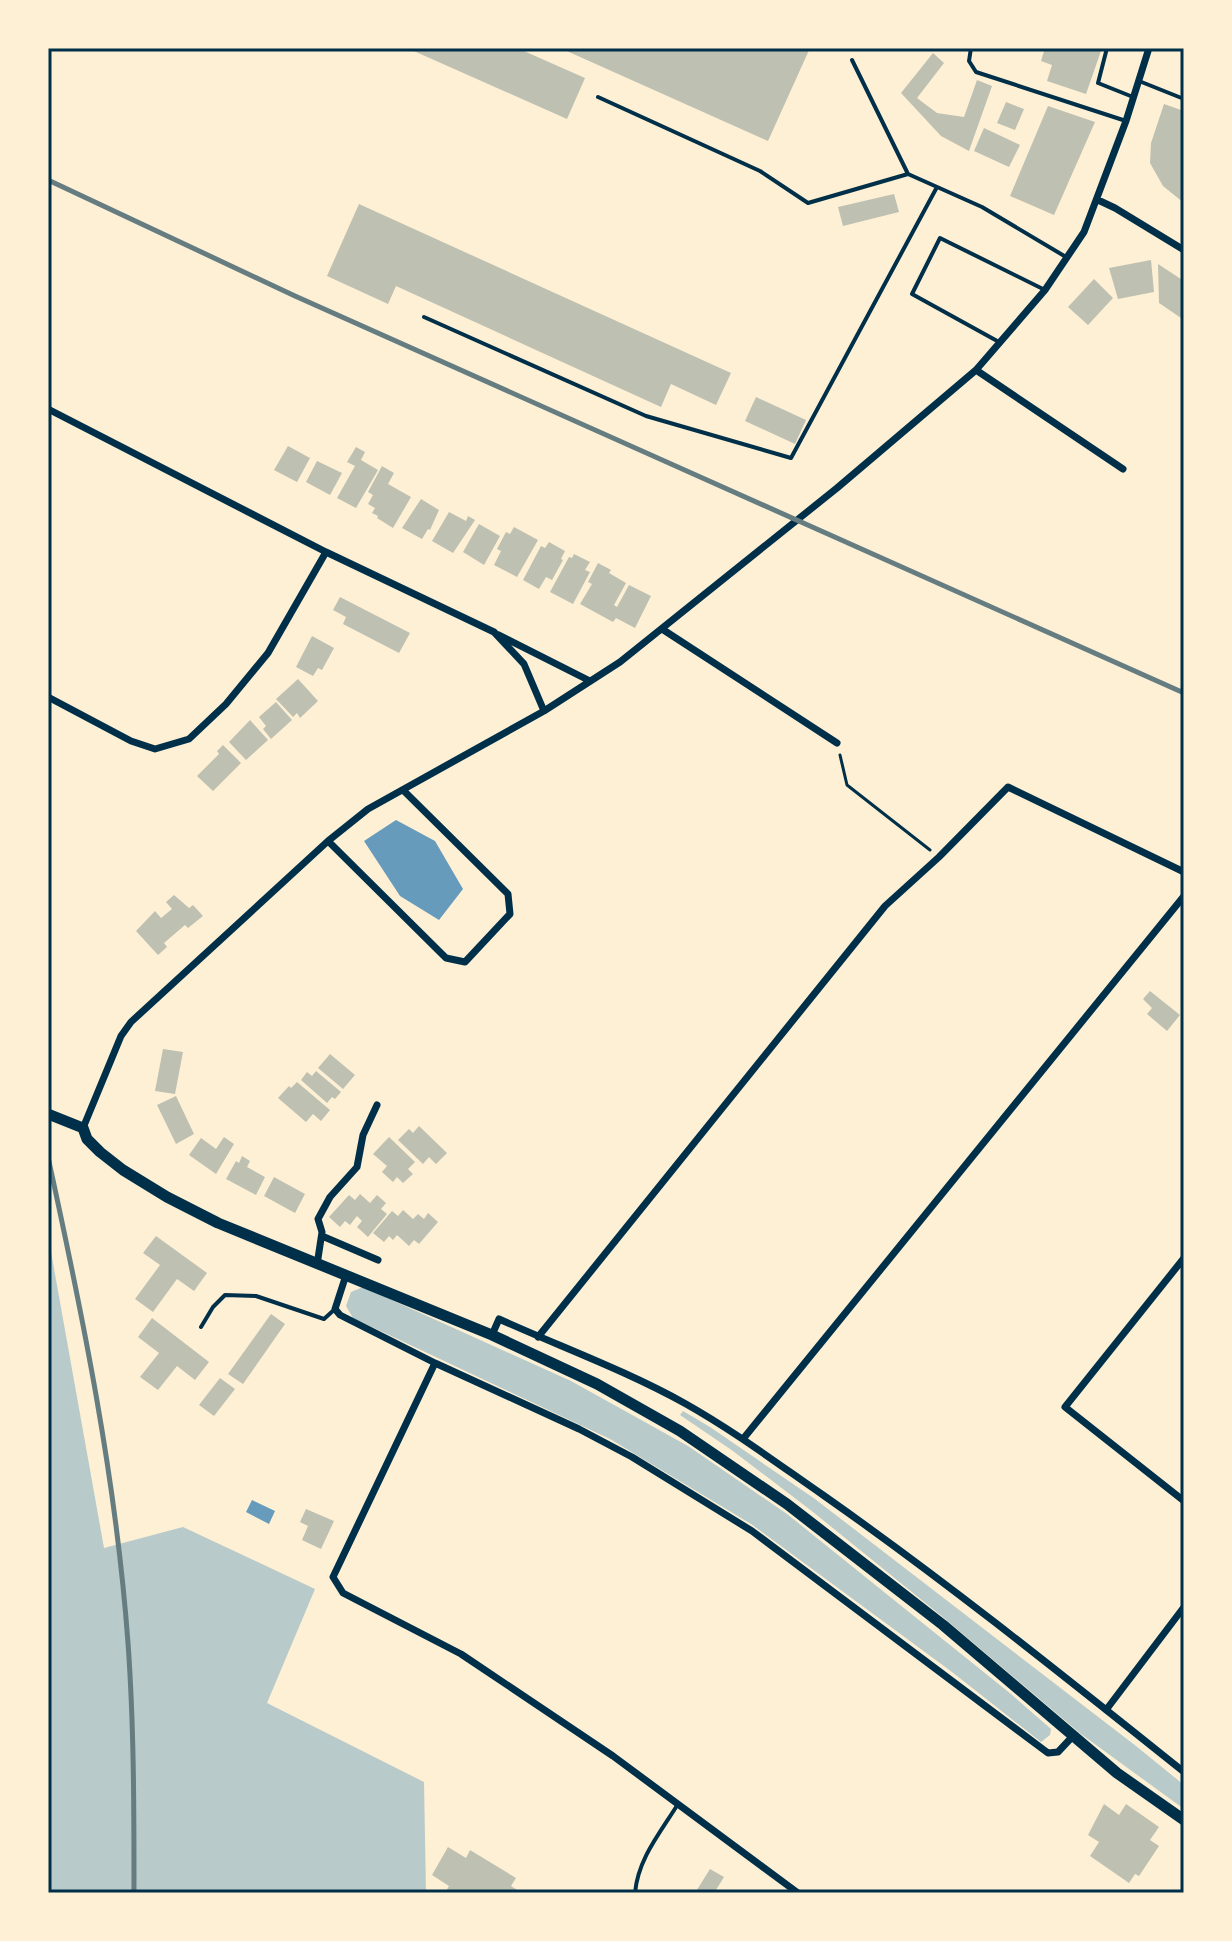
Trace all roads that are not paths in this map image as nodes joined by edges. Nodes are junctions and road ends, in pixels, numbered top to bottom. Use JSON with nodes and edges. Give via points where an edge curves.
{"nodes":[{"id":1,"x":971,"y":48,"type":"edge"},
{"id":2,"x":1107,"y":48,"type":"edge"},
{"id":3,"x":1149,"y":48,"type":"edge"},
{"id":4,"x":852,"y":60,"type":"dead end"},
{"id":5,"x":1139,"y":81,"type":"junction"},
{"id":6,"x":598,"y":97,"type":"dead end"},
{"id":7,"x":1134,"y":97,"type":"junction"},
{"id":8,"x":1184,"y":99,"type":"edge"},
{"id":9,"x":1126,"y":121,"type":"junction"},
{"id":10,"x":908,"y":174,"type":"junction"},
{"id":11,"x":937,"y":187,"type":"junction"},
{"id":12,"x":1098,"y":200,"type":"junction"},
{"id":13,"x":1184,"y":250,"type":"edge"},
{"id":14,"x":1069,"y":258,"type":"junction"},
{"id":15,"x":1045,"y":290,"type":"junction"},
{"id":16,"x":424,"y":317,"type":"dead end"},
{"id":17,"x":1001,"y":343,"type":"junction"},
{"id":18,"x":976,"y":370,"type":"junction"},
{"id":19,"x":48,"y":409,"type":"edge"},
{"id":20,"x":1123,"y":469,"type":"dead end"},
{"id":21,"x":326,"y":552,"type":"junction"},
{"id":22,"x":662,"y":629,"type":"junction"},
{"id":23,"x":494,"y":632,"type":"junction"},
{"id":24,"x":590,"y":681,"type":"junction"},
{"id":25,"x":48,"y":697,"type":"edge"},
{"id":26,"x":544,"y":711,"type":"junction"},
{"id":27,"x":837,"y":743,"type":"road end"},
{"id":28,"x":403,"y":790,"type":"junction"},
{"id":29,"x":328,"y":841,"type":"junction"},
{"id":30,"x":1184,"y":872,"type":"edge"},
{"id":31,"x":1184,"y":896,"type":"edge"},
{"id":32,"x":377,"y":1105,"type":"dead end"},
{"id":33,"x":48,"y":1114,"type":"edge"},
{"id":34,"x":83,"y":1128,"type":"junction"},
{"id":35,"x":322,"y":1236,"type":"junction"},
{"id":36,"x":1184,"y":1258,"type":"edge"},
{"id":37,"x":378,"y":1260,"type":"dead end"},
{"id":38,"x":317,"y":1265,"type":"junction"},
{"id":39,"x":346,"y":1275,"type":"junction"},
{"id":40,"x":335,"y":1309,"type":"junction"},
{"id":41,"x":201,"y":1327,"type":"dead end"},
{"id":42,"x":492,"y":1335,"type":"junction"},
{"id":43,"x":538,"y":1337,"type":"junction"},
{"id":44,"x":435,"y":1363,"type":"junction"},
{"id":45,"x":743,"y":1439,"type":"junction"},
{"id":46,"x":1184,"y":1501,"type":"edge"},
{"id":47,"x":1184,"y":1607,"type":"edge"},
{"id":48,"x":1106,"y":1710,"type":"junction"},
{"id":49,"x":1073,"y":1736,"type":"junction"},
{"id":50,"x":1184,"y":1772,"type":"edge"},
{"id":51,"x":678,"y":1804,"type":"junction"},
{"id":52,"x":1184,"y":1820,"type":"edge"},
{"id":53,"x":635,"y":1893,"type":"edge"},
{"id":54,"x":798,"y":1893,"type":"edge"}],
"edges":[{"from":1,"to":9,"type":"lane","via":[[969,61],[976,72]]},
{"from":2,"to":7,"type":"lane","via":[[1098,83]]},
{"from":3,"to":5,"type":"street"},
{"from":4,"to":10,"type":"lane"},
{"from":5,"to":7,"type":"street"},
{"from":5,"to":8,"type":"lane"},
{"from":6,"to":10,"type":"lane","via":[[760,171],[808,203]]},
{"from":7,"to":9,"type":"street"},
{"from":9,"to":12,"type":"street"},
{"from":10,"to":11,"type":"lane"},
{"from":11,"to":14,"type":"lane"},
{"from":11,"to":16,"type":"lane","via":[[791,458],[646,416]]},
{"from":12,"to":13,"type":"street"},
{"from":12,"to":14,"type":"street"},
{"from":14,"to":15,"type":"street"},
{"from":15,"to":17,"type":"street"},
{"from":15,"to":17,"type":"lane","via":[[940,238],[912,294]]},
{"from":17,"to":18,"type":"street"},
{"from":18,"to":20,"type":"street"},
{"from":18,"to":22,"type":"street"},
{"from":19,"to":21,"type":"street"},
{"from":21,"to":23,"type":"street"},
{"from":21,"to":25,"type":"street","via":[[268,653],[189,739],[155,749]]},
{"from":22,"to":24,"type":"street"},
{"from":22,"to":27,"type":"street"},
{"from":23,"to":24,"type":"street"},
{"from":23,"to":26,"type":"street","via":[[524,664]]},
{"from":24,"to":26,"type":"street"},
{"from":26,"to":28,"type":"street"},
{"from":28,"to":29,"type":"street"},
{"from":28,"to":29,"type":"street","via":[[508,894],[510,914],[465,962],[446,958]]},
{"from":29,"to":34,"type":"street","via":[[131,1022]]},
{"from":30,"to":43,"type":"street","via":[[1008,787],[885,906]]},
{"from":31,"to":45,"type":"street"},
{"from":32,"to":35,"type":"street","via":[[363,1135],[357,1167],[318,1219]]},
{"from":33,"to":34,"type":"main road"},
{"from":34,"to":38,"type":"main road","via":[[100,1152],[167,1197]]},
{"from":35,"to":37,"type":"street"},
{"from":35,"to":38,"type":"street"},
{"from":36,"to":46,"type":"street","via":[[1065,1407]]},
{"from":38,"to":39,"type":"main road"},
{"from":39,"to":40,"type":"street"},
{"from":39,"to":42,"type":"main road"},
{"from":40,"to":41,"type":"lane","via":[[324,1319],[256,1296],[225,1295]]},
{"from":40,"to":44,"type":"street"},
{"from":42,"to":43,"type":"street","via":[[499,1319]]},
{"from":42,"to":49,"type":"main road","via":[[597,1384],[756,1482],[943,1625]]},
{"from":43,"to":45,"type":"street","via":[[644,1382]]},
{"from":44,"to":49,"type":"street","via":[[605,1443],[752,1531],[1048,1753],[1058,1752]]},
{"from":44,"to":51,"type":"street","via":[[333,1577],[343,1593],[461,1654]]},
{"from":45,"to":48,"type":"street","via":[[865,1524]]},
{"from":47,"to":48,"type":"street"},
{"from":48,"to":50,"type":"street"},
{"from":49,"to":52,"type":"main road"},
{"from":51,"to":53,"type":"lane","via":[[644,1859]]},
{"from":51,"to":54,"type":"street"}]}
